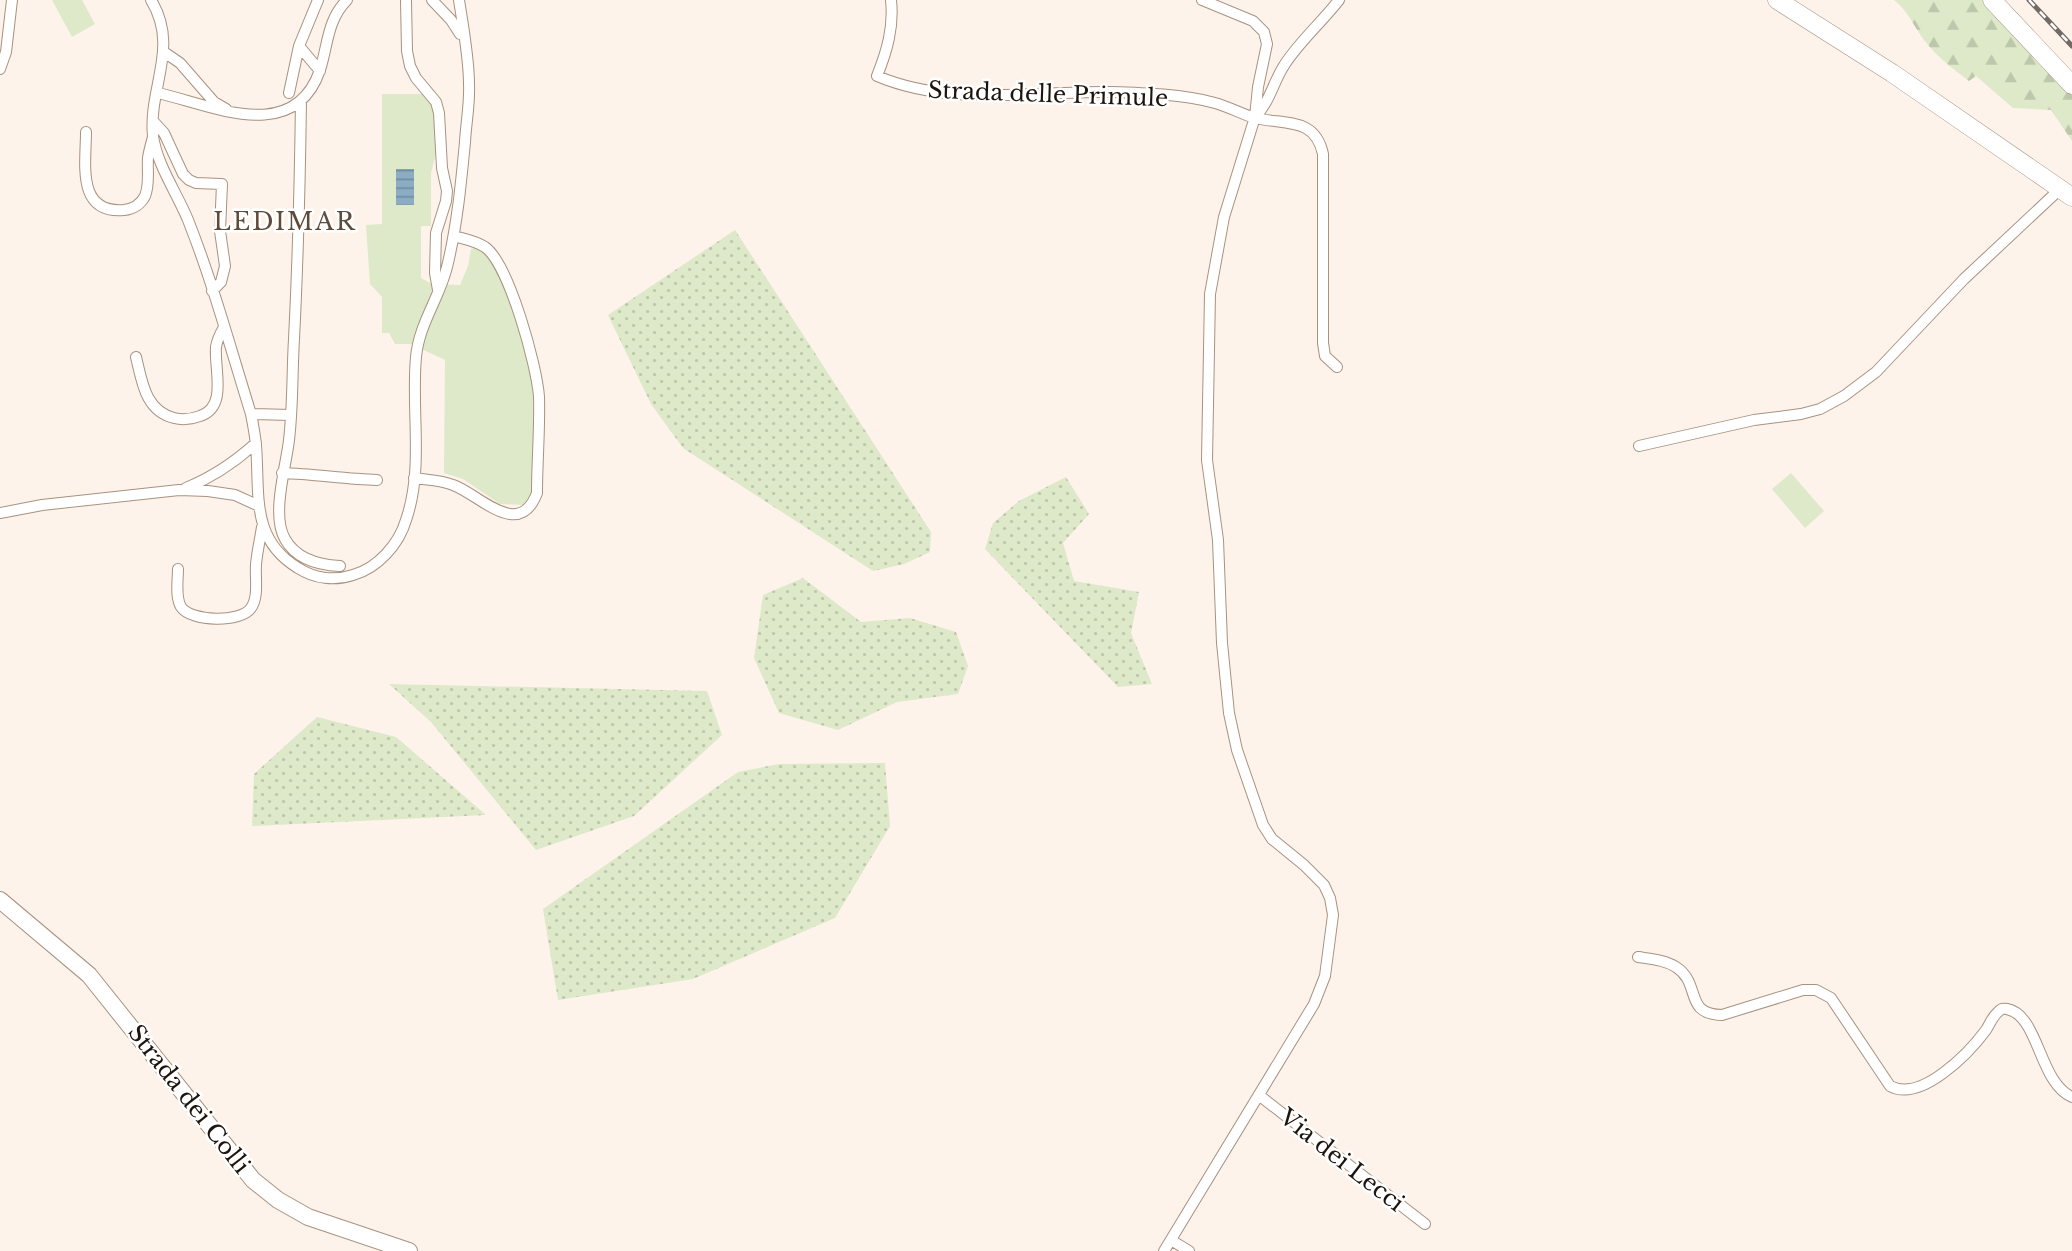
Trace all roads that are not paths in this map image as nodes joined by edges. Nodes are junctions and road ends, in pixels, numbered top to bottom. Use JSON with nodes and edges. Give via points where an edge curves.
{"nodes":[{"id":1,"x":12,"y":0,"type":"edge"},
{"id":2,"x":151,"y":0,"type":"edge"},
{"id":3,"x":318,"y":0,"type":"edge"},
{"id":4,"x":347,"y":0,"type":"edge"},
{"id":5,"x":406,"y":0,"type":"edge"},
{"id":6,"x":432,"y":0,"type":"edge"},
{"id":7,"x":459,"y":0,"type":"edge"},
{"id":8,"x":891,"y":0,"type":"edge"},
{"id":9,"x":1202,"y":0,"type":"edge"},
{"id":10,"x":1339,"y":0,"type":"edge"},
{"id":11,"x":1777,"y":0,"type":"edge"},
{"id":12,"x":1992,"y":0,"type":"edge"},
{"id":13,"x":464,"y":39,"type":"junction"},
{"id":14,"x":299,"y":46,"type":"junction"},
{"id":15,"x":164,"y":52,"type":"junction"},
{"id":16,"x":0,"y":69,"type":"edge"},
{"id":17,"x":320,"y":71,"type":"junction"},
{"id":18,"x":2072,"y":85,"type":"edge"},
{"id":19,"x":158,"y":93,"type":"junction"},
{"id":20,"x":289,"y":93,"type":"dead end"},
{"id":21,"x":302,"y":100,"type":"junction"},
{"id":22,"x":234,"y":114,"type":"junction"},
{"id":23,"x":1255,"y":117,"type":"junction"},
{"id":24,"x":153,"y":121,"type":"junction"},
{"id":25,"x":86,"y":132,"type":"dead end"},
{"id":26,"x":153,"y":137,"type":"junction"},
{"id":27,"x":2066,"y":193,"type":"edge"},
{"id":28,"x":454,"y":236,"type":"junction"},
{"id":29,"x":212,"y":291,"type":"junction"},
{"id":30,"x":438,"y":291,"type":"junction"},
{"id":31,"x":224,"y":327,"type":"junction"},
{"id":32,"x":136,"y":357,"type":"dead end"},
{"id":33,"x":1338,"y":367,"type":"dead end"},
{"id":34,"x":250,"y":414,"type":"junction"},
{"id":35,"x":290,"y":415,"type":"junction"},
{"id":36,"x":256,"y":443,"type":"junction"},
{"id":37,"x":1639,"y":446,"type":"dead end"},
{"id":38,"x":282,"y":473,"type":"junction"},
{"id":39,"x":414,"y":478,"type":"junction"},
{"id":40,"x":377,"y":480,"type":"dead end"},
{"id":41,"x":179,"y":490,"type":"junction"},
{"id":42,"x":259,"y":506,"type":"junction"},
{"id":43,"x":0,"y":513,"type":"edge"},
{"id":44,"x":262,"y":527,"type":"junction"},
{"id":45,"x":340,"y":566,"type":"dead end"},
{"id":46,"x":178,"y":569,"type":"dead end"},
{"id":47,"x":0,"y":900,"type":"edge"},
{"id":48,"x":1638,"y":957,"type":"dead end"},
{"id":49,"x":1260,"y":1096,"type":"junction"},
{"id":50,"x":2072,"y":1097,"type":"edge"},
{"id":51,"x":1425,"y":1224,"type":"dead end"},
{"id":52,"x":1171,"y":1240,"type":"junction"},
{"id":53,"x":409,"y":1251,"type":"edge"},
{"id":54,"x":1164,"y":1251,"type":"edge"},
{"id":55,"x":1189,"y":1251,"type":"edge"}],
"edges":[{"from":1,"to":16,"type":"street"},
{"from":2,"to":15,"type":"street","via":[[163,31]]},
{"from":3,"to":14,"type":"street"},
{"from":4,"to":17,"type":"street","via":[[329,30]]},
{"from":5,"to":30,"type":"street","via":[[410,66],[439,113],[447,191],[436,233]]},
{"from":6,"to":13,"type":"street"},
{"from":7,"to":13,"type":"street"},
{"from":8,"to":23,"type":"street","name":"Strada delle Primule","via":[[890,36],[877,76],[903,88],[985,95],[1144,94],[1215,103]]},
{"from":9,"to":23,"type":"street","via":[[1253,21],[1264,32],[1268,44]]},
{"from":10,"to":23,"type":"street","via":[[1287,61],[1266,106]]},
{"from":11,"to":27,"type":"main road"},
{"from":12,"to":18,"type":"main road"},
{"from":13,"to":28,"type":"street","via":[[470,86]]},
{"from":14,"to":17,"type":"street"},
{"from":14,"to":20,"type":"street"},
{"from":15,"to":19,"type":"street"},
{"from":15,"to":22,"type":"street","via":[[190,73],[214,102]]},
{"from":17,"to":21,"type":"street"},
{"from":19,"to":22,"type":"street"},
{"from":19,"to":24,"type":"street"},
{"from":21,"to":22,"type":"street","via":[[267,114]]},
{"from":21,"to":35,"type":"street"},
{"from":23,"to":33,"type":"street","via":[[1300,125],[1320,141],[1323,343],[1325,356]]},
{"from":23,"to":49,"type":"street","via":[[1224,217],[1210,294],[1207,460],[1218,540],[1224,666],[1237,750],[1263,825],[1272,839],[1324,885],[1333,915],[1325,976],[1314,1004]]},
{"from":24,"to":26,"type":"street"},
{"from":24,"to":29,"type":"street","via":[[189,180],[222,184],[220,231],[225,266],[221,282]]},
{"from":25,"to":26,"type":"street","via":[[89,194],[106,208],[119,210],[131,209],[145,197]]},
{"from":26,"to":29,"type":"street"},
{"from":27,"to":37,"type":"street","via":[[1964,279],[1876,372],[1844,396],[1801,414]]},
{"from":28,"to":30,"type":"street"},
{"from":28,"to":39,"type":"street","via":[[485,247],[497,260],[536,370],[537,493],[524,511],[503,513],[454,485]]},
{"from":29,"to":31,"type":"street"},
{"from":30,"to":39,"type":"street","via":[[416,358]]},
{"from":31,"to":32,"type":"street","via":[[216,348],[216,399],[204,416],[176,419],[154,408],[146,397]]},
{"from":31,"to":34,"type":"street"},
{"from":34,"to":35,"type":"street"},
{"from":34,"to":36,"type":"street"},
{"from":35,"to":38,"type":"street"},
{"from":36,"to":41,"type":"street","via":[[208,479]]},
{"from":36,"to":42,"type":"street"},
{"from":38,"to":40,"type":"street"},
{"from":38,"to":45,"type":"street","via":[[280,522],[284,538],[309,560]]},
{"from":39,"to":44,"type":"street","via":[[406,523],[396,542],[362,573],[341,579],[303,572],[272,546]]},
{"from":41,"to":42,"type":"street","via":[[235,495]]},
{"from":41,"to":43,"type":"street"},
{"from":42,"to":44,"type":"street"},
{"from":44,"to":46,"type":"street","via":[[255,598],[245,614],[235,618],[187,613],[178,597]]},
{"from":47,"to":53,"type":"street","name":"Strada dei Colli","via":[[89,975],[253,1180],[308,1217]]},
{"from":48,"to":50,"type":"street","via":[[1675,967],[1689,983],[1698,1007],[1711,1015],[1816,989],[1831,998],[1897,1090],[1921,1086],[1950,1068],[1996,1013],[2009,1009],[2027,1026],[2052,1079]]},
{"from":49,"to":51,"type":"street","name":"Via dei Lecci"},
{"from":49,"to":52,"type":"street"},
{"from":52,"to":54,"type":"street"},
{"from":52,"to":55,"type":"street"}]}
